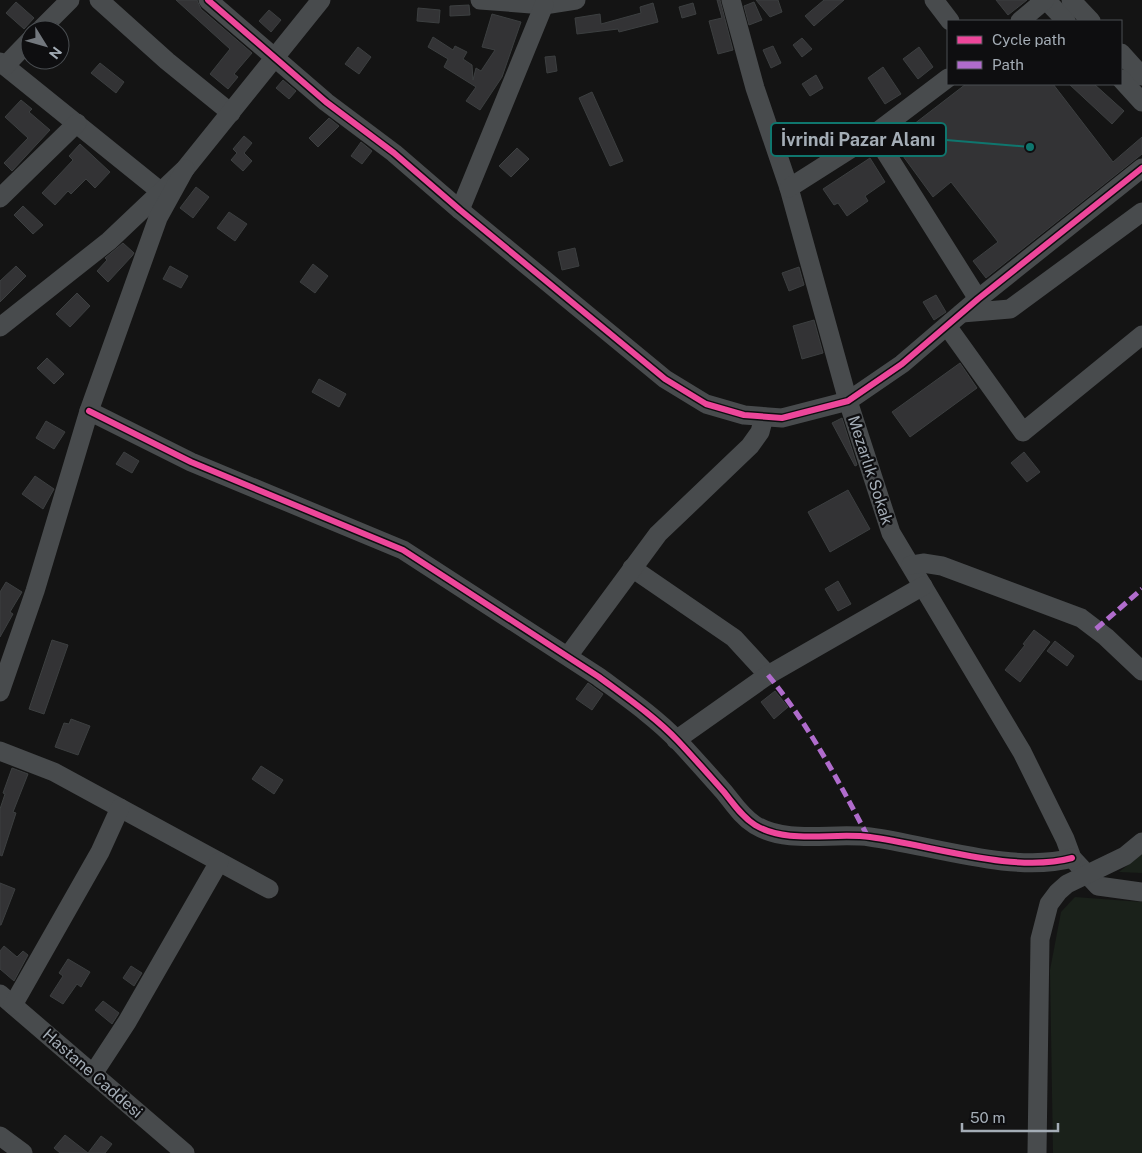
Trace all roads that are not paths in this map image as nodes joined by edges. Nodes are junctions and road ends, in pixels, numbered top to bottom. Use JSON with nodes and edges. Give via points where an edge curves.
{"nodes":[{"id":1,"x":70,"y":0,"type":"edge"},
{"id":2,"x":99,"y":0,"type":"edge"},
{"id":3,"x":208,"y":0,"type":"edge"},
{"id":4,"x":321,"y":0,"type":"edge"},
{"id":5,"x":480,"y":0,"type":"edge"},
{"id":6,"x":576,"y":0,"type":"edge"},
{"id":7,"x":731,"y":0,"type":"edge"},
{"id":8,"x":934,"y":0,"type":"edge"},
{"id":9,"x":1045,"y":0,"type":"edge"},
{"id":10,"x":1071,"y":0,"type":"edge"},
{"id":11,"x":544,"y":5,"type":"junction"},
{"id":12,"x":50,"y":20,"type":"edge"},
{"id":13,"x":949,"y":20,"type":"edge"},
{"id":14,"x":1021,"y":20,"type":"edge"},
{"id":15,"x":1065,"y":20,"type":"edge"},
{"id":16,"x":1090,"y":20,"type":"edge"},
{"id":17,"x":20,"y":49,"type":"edge"},
{"id":18,"x":1122,"y":54,"type":"edge"},
{"id":19,"x":276,"y":57,"type":"junction"},
{"id":20,"x":2,"y":64,"type":"edge"},
{"id":21,"x":1142,"y":76,"type":"edge"},
{"id":22,"x":947,"y":79,"type":"edge"},
{"id":23,"x":1122,"y":80,"type":"edge"},
{"id":24,"x":1142,"y":102,"type":"edge"},
{"id":25,"x":231,"y":113,"type":"junction"},
{"id":26,"x":77,"y":123,"type":"junction"},
{"id":27,"x":874,"y":134,"type":"junction"},
{"id":28,"x":1142,"y":168,"type":"edge"},
{"id":29,"x":185,"y":169,"type":"junction"},
{"id":30,"x":789,"y":188,"type":"junction"},
{"id":31,"x":160,"y":191,"type":"junction"},
{"id":32,"x":0,"y":198,"type":"edge"},
{"id":33,"x":460,"y":210,"type":"junction"},
{"id":34,"x":1142,"y":212,"type":"edge"},
{"id":35,"x":978,"y":299,"type":"junction"},
{"id":36,"x":962,"y":313,"type":"junction"},
{"id":37,"x":947,"y":326,"type":"junction"},
{"id":38,"x":0,"y":327,"type":"edge"},
{"id":39,"x":1142,"y":335,"type":"edge"},
{"id":40,"x":848,"y":401,"type":"junction"},
{"id":41,"x":89,"y":412,"type":"junction"},
{"id":42,"x":764,"y":417,"type":"junction"},
{"id":43,"x":911,"y":565,"type":"junction"},
{"id":44,"x":632,"y":568,"type":"junction"},
{"id":45,"x":923,"y":586,"type":"junction"},
{"id":46,"x":568,"y":656,"type":"junction"},
{"id":47,"x":1142,"y":671,"type":"edge"},
{"id":48,"x":768,"y":675,"type":"junction"},
{"id":49,"x":0,"y":692,"type":"edge"},
{"id":50,"x":676,"y":740,"type":"junction"},
{"id":51,"x":0,"y":752,"type":"edge"},
{"id":52,"x":120,"y":808,"type":"junction"},
{"id":53,"x":1142,"y":842,"type":"edge"},
{"id":54,"x":1072,"y":858,"type":"junction"},
{"id":55,"x":219,"y":862,"type":"junction"},
{"id":56,"x":1086,"y":875,"type":"junction"},
{"id":57,"x":268,"y":889,"type":"dead end"},
{"id":58,"x":1142,"y":892,"type":"edge"},
{"id":59,"x":6,"y":999,"type":"edge"},
{"id":60,"x":93,"y":1074,"type":"junction"},
{"id":61,"x":0,"y":1136,"type":"edge"},
{"id":62,"x":23,"y":1153,"type":"edge"},
{"id":63,"x":185,"y":1153,"type":"edge"},
{"id":64,"x":1037,"y":1153,"type":"edge"}],
"edges":[{"from":1,"to":12,"type":"street"},
{"from":2,"to":25,"type":"street"},
{"from":3,"to":19,"type":"street"},
{"from":4,"to":19,"type":"street"},
{"from":5,"to":11,"type":"street"},
{"from":6,"to":11,"type":"street"},
{"from":7,"to":30,"type":"street","name":"Mezarlık Sokak","via":[[755,88]]},
{"from":8,"to":13,"type":"street"},
{"from":9,"to":14,"type":"street"},
{"from":9,"to":15,"type":"street"},
{"from":10,"to":16,"type":"street"},
{"from":11,"to":33,"type":"street"},
{"from":17,"to":20,"type":"street"},
{"from":18,"to":21,"type":"street"},
{"from":19,"to":25,"type":"street"},
{"from":19,"to":33,"type":"street","via":[[326,102],[394,153]]},
{"from":20,"to":26,"type":"street"},
{"from":22,"to":27,"type":"street"},
{"from":23,"to":24,"type":"street"},
{"from":25,"to":29,"type":"street"},
{"from":26,"to":31,"type":"street"},
{"from":26,"to":32,"type":"street"},
{"from":27,"to":30,"type":"street"},
{"from":27,"to":35,"type":"street"},
{"from":28,"to":35,"type":"street"},
{"from":29,"to":31,"type":"street"},
{"from":29,"to":41,"type":"street","via":[[158,218]]},
{"from":30,"to":40,"type":"street","name":"Mezarlık Sokak"},
{"from":31,"to":38,"type":"street","via":[[109,241]]},
{"from":33,"to":42,"type":"street","via":[[685,393],[724,410]]},
{"from":34,"to":36,"type":"street","via":[[1010,309]]},
{"from":35,"to":36,"type":"street"},
{"from":36,"to":37,"type":"street"},
{"from":37,"to":39,"type":"street","via":[[1023,432]]},
{"from":37,"to":40,"type":"street","via":[[902,364]]},
{"from":40,"to":42,"type":"street","via":[[800,415]]},
{"from":40,"to":43,"type":"street","name":"Mezarlık Sokak","via":[[892,533]]},
{"from":41,"to":46,"type":"street","via":[[191,462],[403,550]]},
{"from":41,"to":49,"type":"street","via":[[35,591]]},
{"from":42,"to":44,"type":"street","via":[[760,432],[750,446],[675,516]]},
{"from":43,"to":45,"type":"street","name":"Mezarlık Sokak"},
{"from":43,"to":47,"type":"street","via":[[942,566],[1080,618]]},
{"from":44,"to":46,"type":"street"},
{"from":44,"to":48,"type":"street","via":[[734,638]]},
{"from":45,"to":48,"type":"street"},
{"from":45,"to":54,"type":"street","name":"Mezarlık Sokak","via":[[1022,752],[1066,838]]},
{"from":46,"to":50,"type":"street","via":[[627,698]]},
{"from":48,"to":50,"type":"street"},
{"from":50,"to":54,"type":"street","via":[[746,819],[770,832],[868,837],[1031,863]]},
{"from":51,"to":52,"type":"street","via":[[46,768]]},
{"from":52,"to":55,"type":"street"},
{"from":52,"to":59,"type":"street","via":[[100,852]]},
{"from":53,"to":56,"type":"street","via":[[1125,856]]},
{"from":54,"to":56,"type":"street","name":"Mezarlık Sokak"},
{"from":55,"to":57,"type":"street"},
{"from":55,"to":60,"type":"street","via":[[127,1022]]},
{"from":56,"to":58,"type":"street","name":"Mezarlık Sokak","via":[[1098,886]]},
{"from":56,"to":64,"type":"street","via":[[1067,884],[1049,904],[1040,939]]},
{"from":59,"to":60,"type":"street","name":"Hastane Caddesi"},
{"from":60,"to":63,"type":"street","name":"Hastane Caddesi"},
{"from":61,"to":62,"type":"street"}]}
